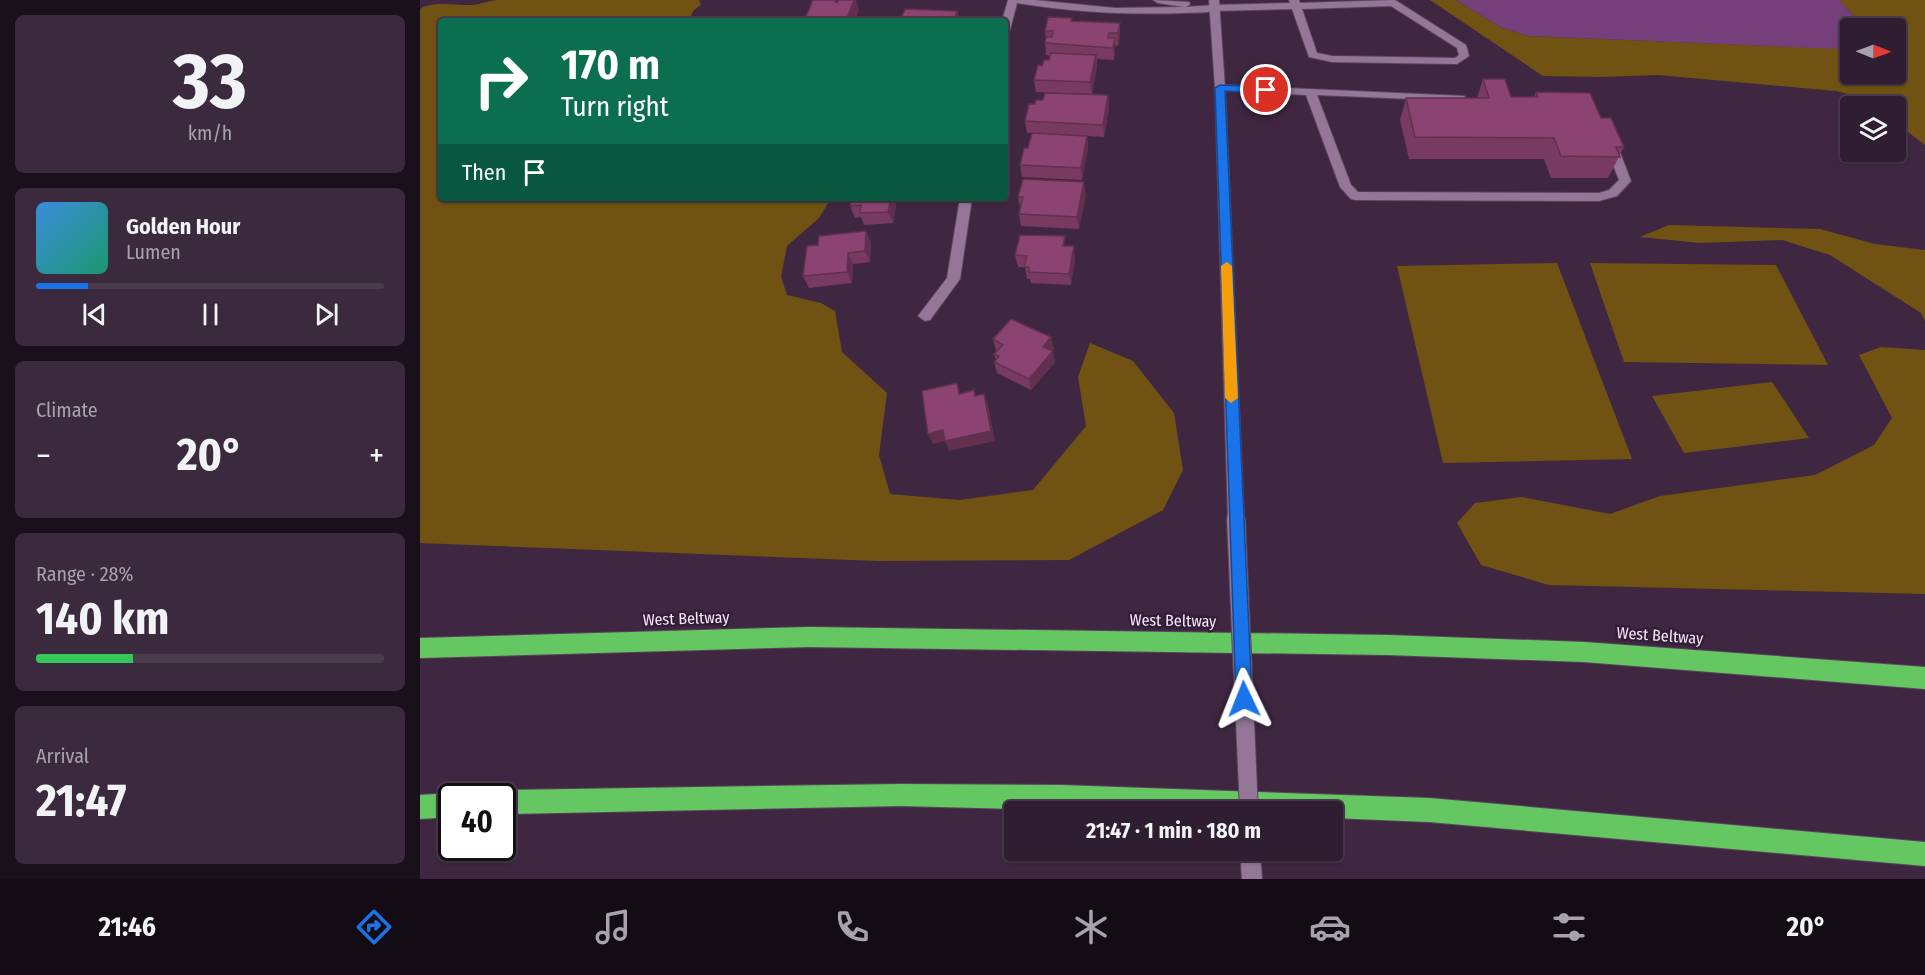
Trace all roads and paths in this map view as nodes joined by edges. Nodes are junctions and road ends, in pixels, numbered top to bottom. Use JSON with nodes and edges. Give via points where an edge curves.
{"nodes":[{"id":1,"x":1015,"y":0,"type":"edge"},
{"id":2,"x":1158,"y":0,"type":"edge"},
{"id":3,"x":1390,"y":1,"type":"edge"},
{"id":4,"x":1296,"y":3,"type":"edge"},
{"id":5,"x":1214,"y":4,"type":"edge"},
{"id":6,"x":1008,"y":21,"type":"edge"},
{"id":7,"x":1220,"y":88,"type":"junction"},
{"id":8,"x":1311,"y":93,"type":"junction"},
{"id":9,"x":1477,"y":99,"type":"edge"},
{"id":10,"x":1601,"y":130,"type":"edge"},
{"id":11,"x":966,"y":201,"type":"edge"},
{"id":12,"x":925,"y":316,"type":"dead end"},
{"id":13,"x":420,"y":648,"type":"edge"},
{"id":14,"x":1925,"y":678,"type":"edge"},
{"id":15,"x":1249,"y":801,"type":"edge"},
{"id":16,"x":516,"y":802,"type":"edge"},
{"id":17,"x":438,"y":806,"type":"edge"},
{"id":18,"x":420,"y":807,"type":"edge"},
{"id":19,"x":1925,"y":854,"type":"edge"},
{"id":20,"x":1251,"y":861,"type":"edge"},
{"id":21,"x":1252,"y":879,"type":"edge"}],
"edges":[{"from":1,"to":5,"type":"street","via":[[1059,8],[1142,13]]},
{"from":1,"to":6,"type":"street"},
{"from":2,"to":5,"type":"street"},
{"from":3,"to":4,"type":"street"},
{"from":3,"to":4,"type":"street","via":[[1462,47],[1464,56],[1457,61],[1332,59],[1313,55]]},
{"from":4,"to":5,"type":"street"},
{"from":5,"to":7,"type":"street"},
{"from":7,"to":8,"type":"street"},
{"from":7,"to":15,"type":"street","bridge":true},
{"from":8,"to":9,"type":"street"},
{"from":8,"to":10,"type":"street","via":[[1346,187],[1355,196],[1606,195],[1625,181],[1613,147]]},
{"from":11,"to":12,"type":"street","via":[[953,279]]},
{"from":13,"to":14,"type":"highway","name":"West Beltway","via":[[809,637],[1388,645],[1584,652]]},
{"from":16,"to":19,"type":"highway","via":[[924,795],[1417,809]]},
{"from":17,"to":18,"type":"highway"},
{"from":20,"to":21,"type":"street"}]}
